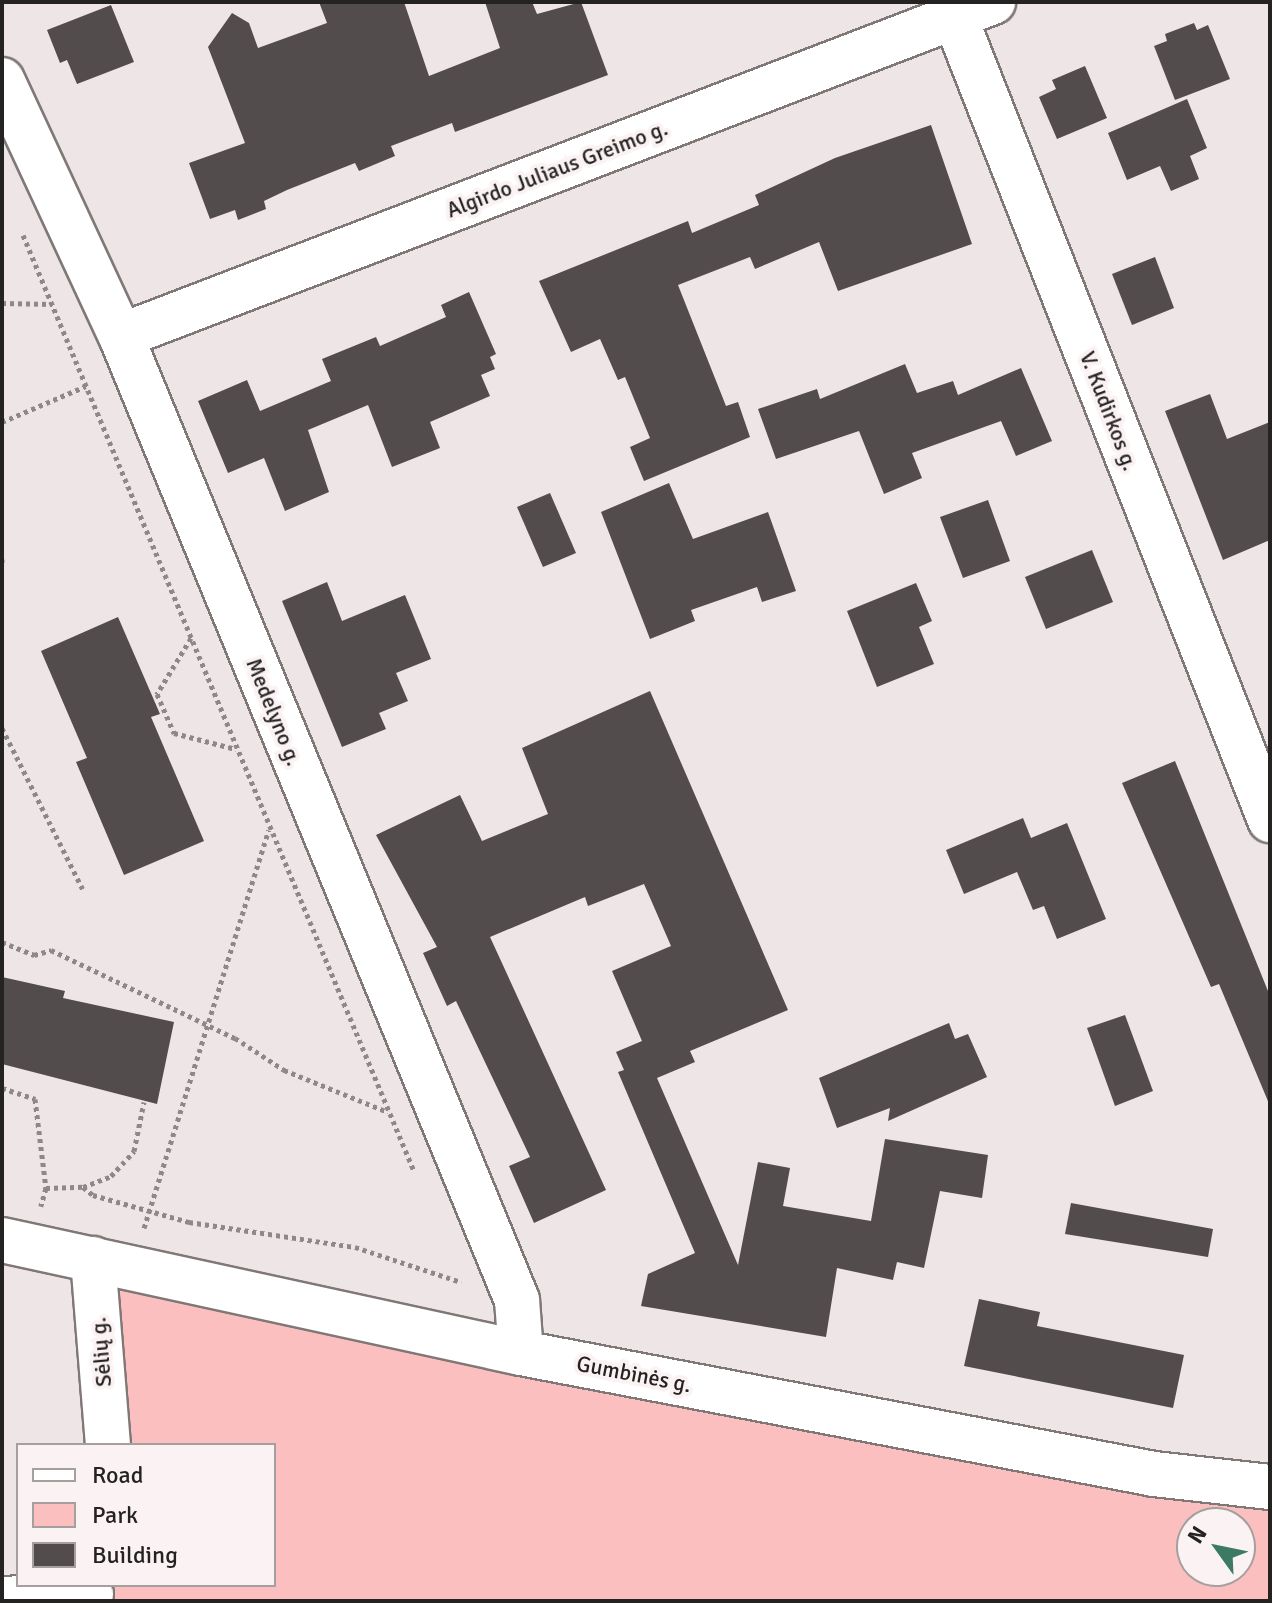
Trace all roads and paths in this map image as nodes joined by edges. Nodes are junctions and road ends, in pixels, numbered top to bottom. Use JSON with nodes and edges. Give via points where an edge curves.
{"nodes":[{"id":1,"x":965,"y":7,"type":"edge"},
{"id":2,"x":2,"y":80,"type":"edge"},
{"id":3,"x":17,"y":220,"type":"dead end"},
{"id":4,"x":2,"y":303,"type":"edge"},
{"id":5,"x":52,"y":304,"type":"junction"},
{"id":6,"x":121,"y":336,"type":"junction"},
{"id":7,"x":86,"y":386,"type":"junction"},
{"id":8,"x":2,"y":422,"type":"edge"},
{"id":9,"x":2,"y":559,"type":"edge"},
{"id":10,"x":2,"y":565,"type":"edge"},
{"id":11,"x":191,"y":638,"type":"junction"},
{"id":12,"x":2,"y":728,"type":"edge"},
{"id":13,"x":237,"y":750,"type":"junction"},
{"id":14,"x":1270,"y":820,"type":"edge"},
{"id":15,"x":269,"y":830,"type":"junction"},
{"id":16,"x":84,"y":892,"type":"dead end"},
{"id":17,"x":2,"y":942,"type":"edge"},
{"id":18,"x":207,"y":1027,"type":"junction"},
{"id":19,"x":2,"y":1088,"type":"edge"},
{"id":20,"x":144,"y":1102,"type":"dead end"},
{"id":21,"x":389,"y":1112,"type":"junction"},
{"id":22,"x":419,"y":1183,"type":"dead end"},
{"id":23,"x":83,"y":1187,"type":"junction"},
{"id":24,"x":46,"y":1188,"type":"junction"},
{"id":25,"x":150,"y":1211,"type":"junction"},
{"id":26,"x":16,"y":1242,"type":"edge"},
{"id":27,"x":112,"y":1263,"type":"junction"},
{"id":28,"x":455,"y":1268,"type":"dead end"},
{"id":29,"x":521,"y":1353,"type":"junction"},
{"id":30,"x":108,"y":1443,"type":"edge"},
{"id":31,"x":1270,"y":1487,"type":"edge"},
{"id":32,"x":91,"y":1594,"type":"edge"},
{"id":33,"x":2,"y":1599,"type":"edge"}],
"edges":[{"from":1,"to":6,"type":"street","name":"Algirdo Juliaus Greimo g."},
{"from":1,"to":14,"type":"street","name":"V. Kudirkos g."},
{"from":2,"to":6,"type":"street","name":"Medelyno g."},
{"from":3,"to":5,"type":"path"},
{"from":4,"to":5,"type":"path"},
{"from":5,"to":7,"type":"path"},
{"from":6,"to":29,"type":"street","name":"Medelyno g.","via":[[517,1300]]},
{"from":7,"to":8,"type":"path"},
{"from":7,"to":11,"type":"path"},
{"from":9,"to":10,"type":"path"},
{"from":11,"to":13,"type":"path"},
{"from":11,"to":13,"type":"path","via":[[157,694],[162,714],[174,733]]},
{"from":12,"to":16,"type":"path"},
{"from":13,"to":15,"type":"path"},
{"from":15,"to":18,"type":"path"},
{"from":15,"to":21,"type":"path"},
{"from":17,"to":18,"type":"path","via":[[34,955],[51,950]]},
{"from":18,"to":21,"type":"path","via":[[284,1070]]},
{"from":18,"to":25,"type":"path"},
{"from":19,"to":24,"type":"path","via":[[35,1099]]},
{"from":20,"to":23,"type":"path","via":[[134,1151],[111,1176]]},
{"from":21,"to":22,"type":"path"},
{"from":23,"to":24,"type":"path"},
{"from":23,"to":25,"type":"path"},
{"from":24,"to":26,"type":"path"},
{"from":25,"to":27,"type":"path"},
{"from":25,"to":28,"type":"path","via":[[285,1241],[355,1247],[461,1282]]},
{"from":26,"to":27,"type":"street","name":"Gumbinės g."},
{"from":27,"to":29,"type":"street","name":"Gumbinės g."},
{"from":27,"to":30,"type":"street","name":"Sėlių g."},
{"from":29,"to":31,"type":"street","name":"Gumbinės g.","via":[[1154,1474]]},
{"from":32,"to":33,"type":"street"}]}
